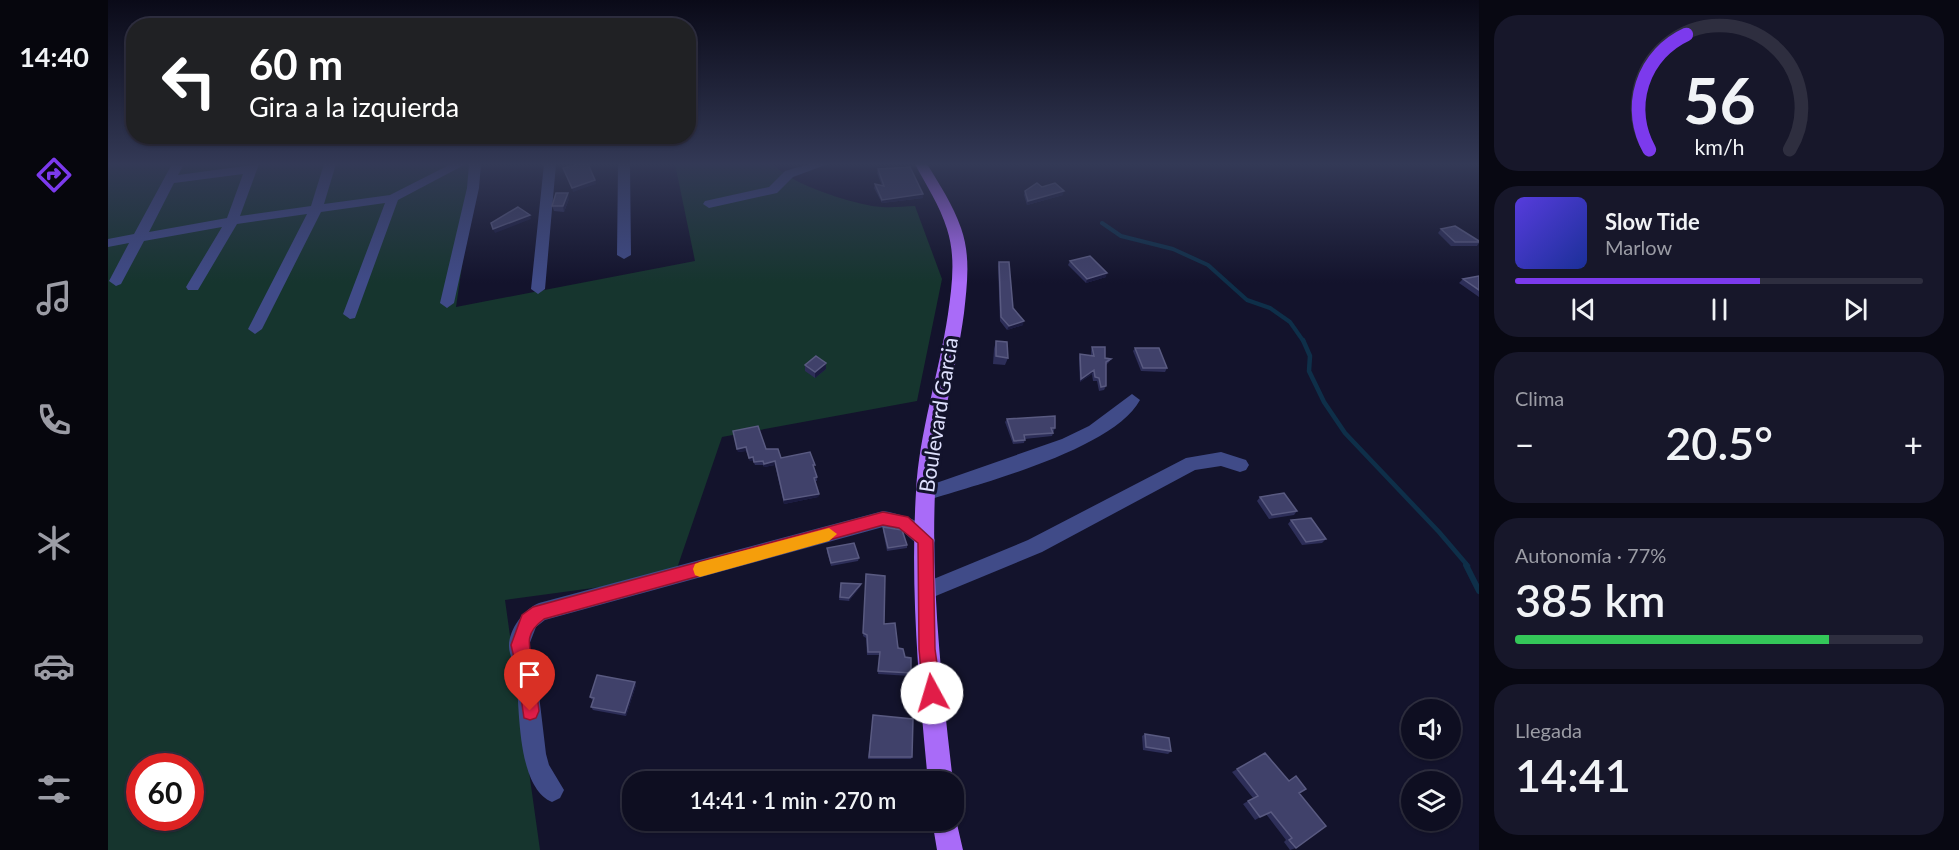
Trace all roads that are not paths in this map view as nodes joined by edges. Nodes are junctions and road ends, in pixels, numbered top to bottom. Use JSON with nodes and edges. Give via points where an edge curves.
{"nodes":[{"id":1,"x":157,"y":204,"type":"edge"},
{"id":2,"x":238,"y":204,"type":"edge"},
{"id":3,"x":318,"y":204,"type":"edge"},
{"id":4,"x":353,"y":204,"type":"edge"},
{"id":5,"x":391,"y":204,"type":"edge"},
{"id":6,"x":469,"y":204,"type":"edge"},
{"id":7,"x":546,"y":204,"type":"edge"},
{"id":8,"x":624,"y":204,"type":"edge"},
{"id":9,"x":944,"y":204,"type":"edge"},
{"id":10,"x":316,"y":209,"type":"junction"},
{"id":11,"x":232,"y":221,"type":"junction"},
{"id":12,"x":138,"y":237,"type":"junction"},
{"id":13,"x":108,"y":243,"type":"edge"},
{"id":14,"x":624,"y":255,"type":"dead end"},
{"id":15,"x":116,"y":281,"type":"dead end"},
{"id":16,"x":193,"y":287,"type":"dead end"},
{"id":17,"x":538,"y":289,"type":"dead end"},
{"id":18,"x":447,"y":303,"type":"dead end"},
{"id":19,"x":351,"y":314,"type":"dead end"},
{"id":20,"x":255,"y":328,"type":"dead end"},
{"id":21,"x":1132,"y":400,"type":"dead end"},
{"id":22,"x":1240,"y":465,"type":"dead end"},
{"id":23,"x":925,"y":494,"type":"junction"},
{"id":24,"x":926,"y":540,"type":"junction"},
{"id":25,"x":926,"y":591,"type":"junction"},
{"id":26,"x":940,"y":771,"type":"edge"},
{"id":27,"x":552,"y":790,"type":"dead end"},
{"id":28,"x":947,"y":831,"type":"edge"},
{"id":29,"x":950,"y":850,"type":"edge"}],
"edges":[{"from":1,"to":12,"type":"street"},
{"from":2,"to":11,"type":"street"},
{"from":3,"to":10,"type":"street"},
{"from":4,"to":10,"type":"street"},
{"from":5,"to":19,"type":"street"},
{"from":6,"to":18,"type":"street"},
{"from":7,"to":17,"type":"street"},
{"from":8,"to":14,"type":"street"},
{"from":9,"to":23,"type":"main road","name":"Boulevard Garcia","via":[[955,230],[961,274],[950,354],[928,455]]},
{"from":10,"to":11,"type":"street"},
{"from":10,"to":20,"type":"street"},
{"from":11,"to":12,"type":"street"},
{"from":11,"to":16,"type":"street"},
{"from":12,"to":13,"type":"street"},
{"from":12,"to":15,"type":"street"},
{"from":21,"to":23,"type":"street","via":[[1110,423],[1067,445]]},
{"from":22,"to":25,"type":"street","via":[[1221,459],[1192,463],[1035,546]]},
{"from":23,"to":24,"type":"main road","name":"Boulevard Garcia"},
{"from":24,"to":25,"type":"main road","name":"Boulevard Garcia"},
{"from":24,"to":27,"type":"street","via":[[902,522],[883,519],[539,612],[528,621],[519,645],[526,670],[535,754],[539,770]]},
{"from":25,"to":26,"type":"main road","name":"Boulevard Garcia","via":[[927,649]]},
{"from":28,"to":29,"type":"main road"}]}
